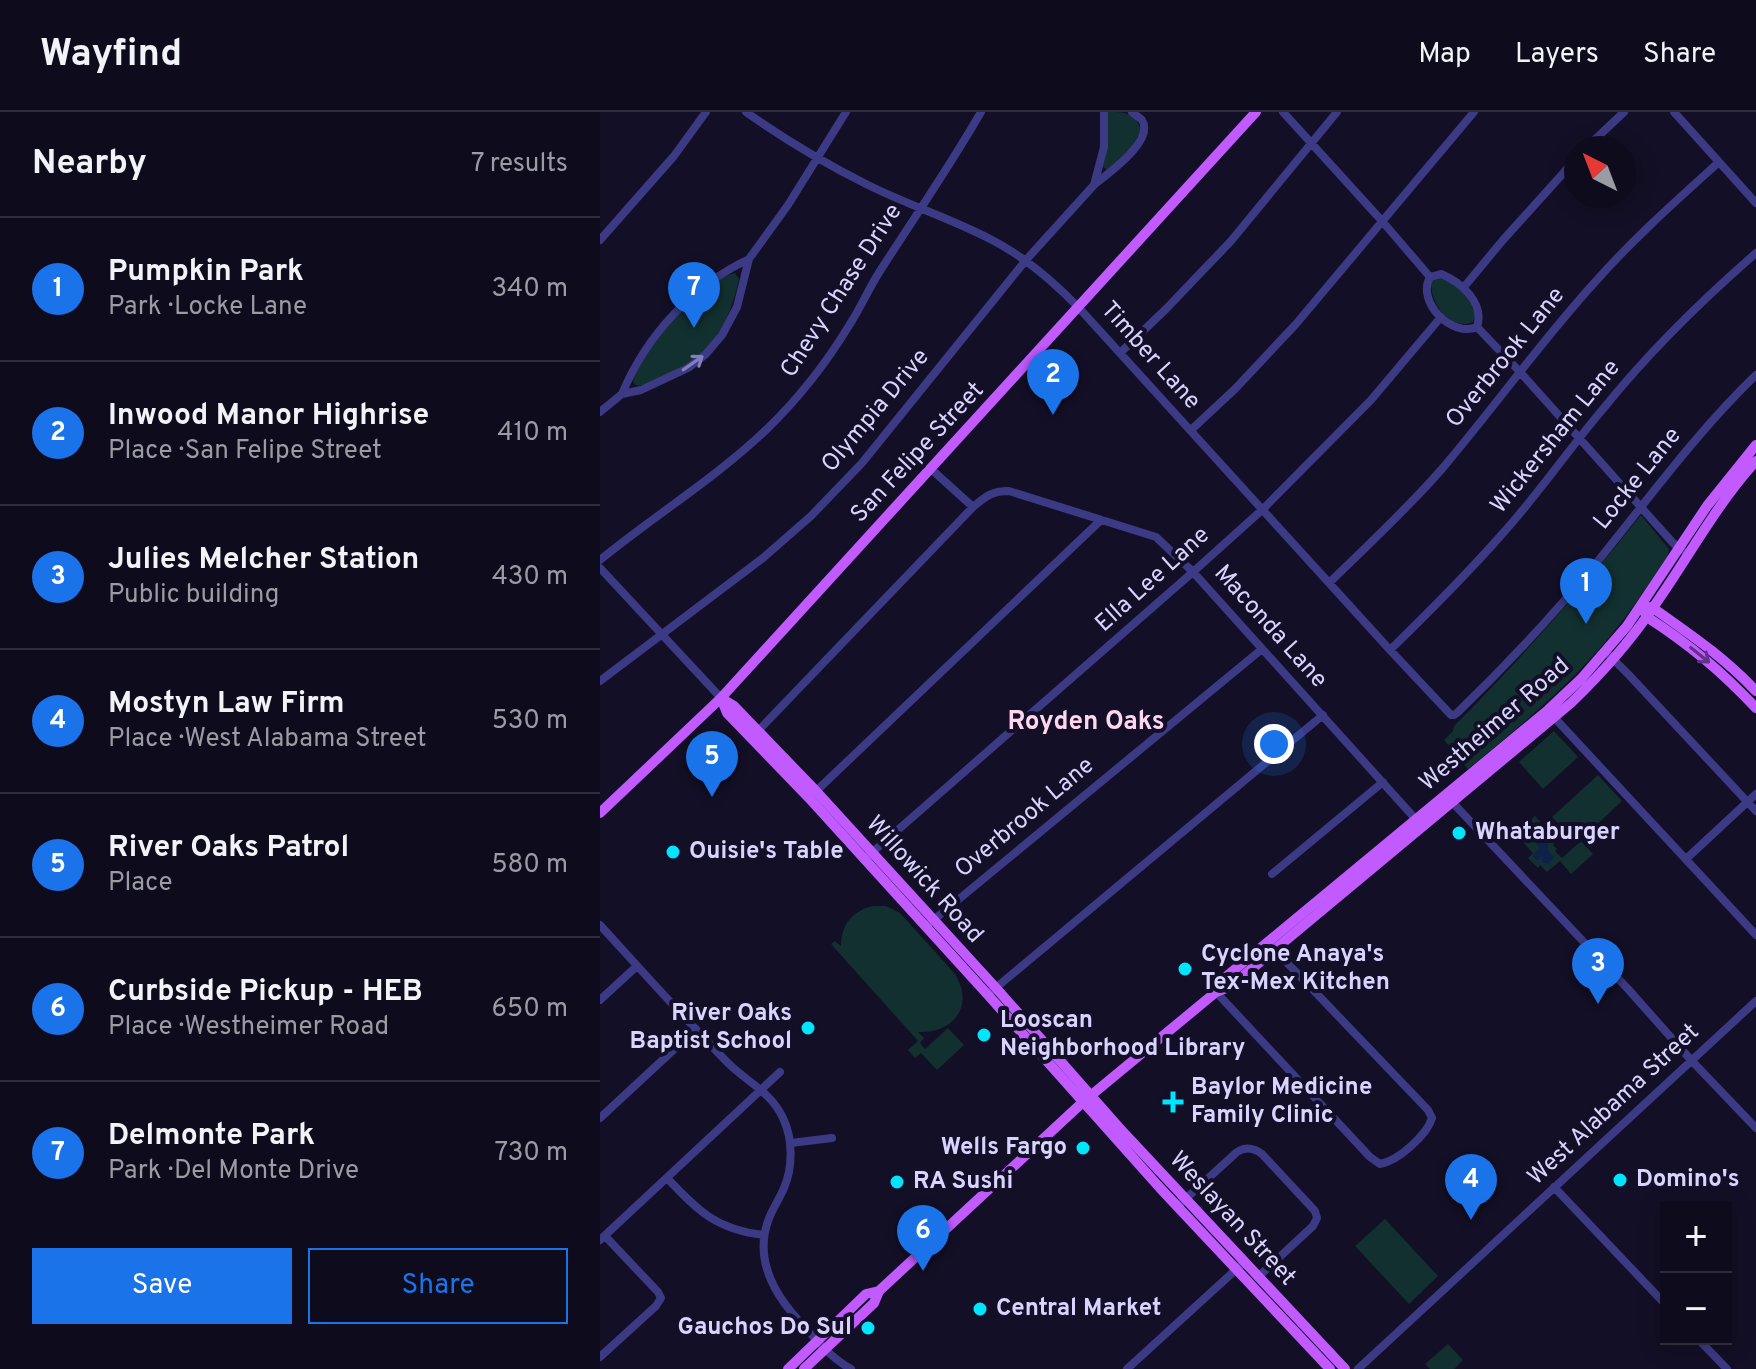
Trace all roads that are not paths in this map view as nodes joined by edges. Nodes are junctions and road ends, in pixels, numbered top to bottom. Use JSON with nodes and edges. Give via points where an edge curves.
{"nodes":[{"id":1,"x":706,"y":112,"type":"edge"},
{"id":2,"x":746,"y":112,"type":"edge"},
{"id":3,"x":846,"y":112,"type":"edge"},
{"id":4,"x":981,"y":112,"type":"edge"},
{"id":5,"x":1104,"y":112,"type":"edge"},
{"id":6,"x":1132,"y":112,"type":"edge"},
{"id":7,"x":1256,"y":112,"type":"edge"},
{"id":8,"x":1283,"y":112,"type":"edge"},
{"id":9,"x":1337,"y":112,"type":"edge"},
{"id":10,"x":1474,"y":112,"type":"edge"},
{"id":11,"x":1624,"y":112,"type":"edge"},
{"id":12,"x":1674,"y":112,"type":"edge"},
{"id":13,"x":1599,"y":136,"type":"edge"},
{"id":14,"x":1312,"y":142,"type":"junction"},
{"id":15,"x":819,"y":158,"type":"junction"},
{"id":16,"x":1719,"y":162,"type":"junction"},
{"id":17,"x":1564,"y":172,"type":"edge"},
{"id":18,"x":1094,"y":185,"type":"junction"},
{"id":19,"x":1756,"y":203,"type":"edge"},
{"id":20,"x":921,"y":208,"type":"junction"},
{"id":21,"x":1382,"y":221,"type":"junction"},
{"id":22,"x":600,"y":240,"type":"edge"},
{"id":23,"x":1756,"y":253,"type":"edge"},
{"id":24,"x":749,"y":259,"type":"junction"},
{"id":25,"x":1026,"y":260,"type":"junction"},
{"id":26,"x":1430,"y":277,"type":"junction"},
{"id":27,"x":1464,"y":287,"type":"junction"},
{"id":28,"x":1079,"y":308,"type":"junction"},
{"id":29,"x":1441,"y":317,"type":"junction"},
{"id":30,"x":1477,"y":327,"type":"junction"},
{"id":31,"x":1120,"y":353,"type":"junction"},
{"id":32,"x":1520,"y":372,"type":"junction"},
{"id":33,"x":1756,"y":375,"type":"edge"},
{"id":34,"x":622,"y":394,"type":"junction"},
{"id":35,"x":600,"y":412,"type":"edge"},
{"id":36,"x":1191,"y":430,"type":"junction"},
{"id":37,"x":1579,"y":438,"type":"junction"},
{"id":38,"x":1756,"y":445,"type":"edge"},
{"id":39,"x":1751,"y":462,"type":"edge"},
{"id":40,"x":931,"y":469,"type":"junction"},
{"id":41,"x":1640,"y":506,"type":"junction"},
{"id":42,"x":973,"y":507,"type":"junction"},
{"id":43,"x":1263,"y":509,"type":"junction"},
{"id":44,"x":1101,"y":520,"type":"junction"},
{"id":45,"x":1684,"y":551,"type":"junction"},
{"id":46,"x":600,"y":560,"type":"edge"},
{"id":47,"x":600,"y":568,"type":"edge"},
{"id":48,"x":1193,"y":572,"type":"junction"},
{"id":49,"x":1329,"y":583,"type":"junction"},
{"id":50,"x":1647,"y":610,"type":"junction"},
{"id":51,"x":661,"y":634,"type":"junction"},
{"id":52,"x":1262,"y":649,"type":"junction"},
{"id":53,"x":1390,"y":650,"type":"junction"},
{"id":54,"x":1609,"y":655,"type":"junction"},
{"id":55,"x":600,"y":681,"type":"edge"},
{"id":56,"x":721,"y":698,"type":"junction"},
{"id":57,"x":1754,"y":698,"type":"edge"},
{"id":58,"x":1551,"y":714,"type":"junction"},
{"id":59,"x":1323,"y":715,"type":"junction"},
{"id":60,"x":1454,"y":715,"type":"joint"},
{"id":61,"x":754,"y":734,"type":"junction"},
{"id":62,"x":1498,"y":758,"type":"junction"},
{"id":63,"x":1383,"y":782,"type":"junction"},
{"id":64,"x":1461,"y":782,"type":"junction"},
{"id":65,"x":1756,"y":794,"type":"edge"},
{"id":66,"x":812,"y":795,"type":"junction"},
{"id":67,"x":1748,"y":802,"type":"junction"},
{"id":68,"x":1453,"y":803,"type":"junction"},
{"id":69,"x":1756,"y":811,"type":"edge"},
{"id":70,"x":600,"y":813,"type":"edge"},
{"id":71,"x":1420,"y":823,"type":"junction"},
{"id":72,"x":1686,"y":859,"type":"junction"},
{"id":73,"x":868,"y":860,"type":"junction"},
{"id":74,"x":1272,"y":874,"type":"dead end"},
{"id":75,"x":929,"y":924,"type":"junction"},
{"id":76,"x":600,"y":925,"type":"edge"},
{"id":77,"x":1756,"y":935,"type":"edge"},
{"id":78,"x":1271,"y":947,"type":"junction"},
{"id":79,"x":637,"y":966,"type":"junction"},
{"id":80,"x":992,"y":991,"type":"junction"},
{"id":81,"x":1216,"y":992,"type":"junction"},
{"id":82,"x":600,"y":1000,"type":"edge"},
{"id":83,"x":1756,"y":1001,"type":"edge"},
{"id":84,"x":696,"y":1029,"type":"junction"},
{"id":85,"x":1691,"y":1060,"type":"junction"},
{"id":86,"x":780,"y":1072,"type":"dead end"},
{"id":87,"x":762,"y":1089,"type":"junction"},
{"id":88,"x":1087,"y":1098,"type":"junction"},
{"id":89,"x":600,"y":1118,"type":"edge"},
{"id":90,"x":1756,"y":1128,"type":"edge"},
{"id":91,"x":832,"y":1138,"type":"dead end"},
{"id":92,"x":791,"y":1143,"type":"junction"},
{"id":93,"x":667,"y":1178,"type":"junction"},
{"id":94,"x":1554,"y":1187,"type":"junction"},
{"id":95,"x":1182,"y":1203,"type":"junction"},
{"id":96,"x":764,"y":1235,"type":"junction"},
{"id":97,"x":602,"y":1238,"type":"edge"},
{"id":98,"x":1240,"y":1265,"type":"junction"},
{"id":99,"x":1258,"y":1277,"type":"junction"},
{"id":100,"x":1660,"y":1299,"type":"edge"},
{"id":101,"x":821,"y":1345,"type":"junction"},
{"id":102,"x":1704,"y":1345,"type":"edge"},
{"id":103,"x":600,"y":1357,"type":"edge"},
{"id":104,"x":788,"y":1369,"type":"edge"},
{"id":105,"x":804,"y":1369,"type":"edge"},
{"id":106,"x":851,"y":1369,"type":"edge"},
{"id":107,"x":1127,"y":1369,"type":"edge"},
{"id":108,"x":1330,"y":1369,"type":"edge"},
{"id":109,"x":1345,"y":1369,"type":"edge"},
{"id":110,"x":1358,"y":1369,"type":"edge"},
{"id":111,"x":1727,"y":1369,"type":"edge"}],
"edges":[{"from":1,"to":22,"type":"street"},
{"from":2,"to":15,"type":"street","name":"Timber Lane"},
{"from":3,"to":15,"type":"street"},
{"from":4,"to":20,"type":"street","name":"Chevy Chase Drive"},
{"from":5,"to":18,"type":"street","name":"Olympia Drive","via":[[1104,147]]},
{"from":6,"to":18,"type":"street","name":"Olympia Drive","via":[[1143,123],[1140,143]]},
{"from":7,"to":28,"type":"main road","name":"San Felipe Street"},
{"from":8,"to":14,"type":"street"},
{"from":9,"to":14,"type":"street"},
{"from":10,"to":21,"type":"street"},
{"from":11,"to":13,"type":"street"},
{"from":12,"to":16,"type":"street"},
{"from":14,"to":21,"type":"street"},
{"from":14,"to":31,"type":"street","via":[[1231,241]]},
{"from":15,"to":20,"type":"street","name":"Timber Lane"},
{"from":15,"to":24,"type":"street"},
{"from":16,"to":19,"type":"street"},
{"from":16,"to":32,"type":"street","name":"Overbrook Lane","via":[[1613,263]]},
{"from":17,"to":27,"type":"street"},
{"from":18,"to":25,"type":"street","name":"Olympia Drive"},
{"from":20,"to":25,"type":"street","name":"Timber Lane"},
{"from":20,"to":46,"type":"street","name":"Chevy Chase Drive","via":[[833,351],[770,426],[717,474]]},
{"from":21,"to":26,"type":"street"},
{"from":21,"to":36,"type":"street","via":[[1296,324]]},
{"from":23,"to":37,"type":"street","name":"Wickersham Lane","via":[[1656,348]]},
{"from":24,"to":34,"type":"street","via":[[728,269],[671,318],[644,350]]},
{"from":34,"to":24,"type":"street","one_way":true,"via":[[664,380],[706,354],[737,307]]},
{"from":25,"to":28,"type":"street","name":"Timber Lane"},
{"from":25,"to":51,"type":"street","name":"Olympia Drive","via":[[877,446],[811,516]]},
{"from":26,"to":27,"type":"street","via":[[1441,274]]},
{"from":26,"to":29,"type":"street","via":[[1428,297]]},
{"from":27,"to":30,"type":"street","via":[[1477,307]]},
{"from":28,"to":31,"type":"street","name":"Timber Lane"},
{"from":28,"to":40,"type":"main road","name":"San Felipe Street"},
{"from":29,"to":30,"type":"street","via":[[1459,328]]},
{"from":29,"to":43,"type":"street","name":"Ella Lee Lane","via":[[1371,400]]},
{"from":30,"to":32,"type":"street"},
{"from":31,"to":36,"type":"street","name":"Timber Lane"},
{"from":32,"to":37,"type":"street"},
{"from":32,"to":49,"type":"street","name":"Overbrook Lane","via":[[1440,471]]},
{"from":33,"to":41,"type":"street","name":"Locke Lane","via":[[1709,422]]},
{"from":34,"to":35,"type":"street"},
{"from":36,"to":43,"type":"street","name":"Timber Lane"},
{"from":37,"to":41,"type":"street"},
{"from":37,"to":53,"type":"street","name":"Wickersham Lane","via":[[1506,530]]},
{"from":38,"to":39,"type":"main road","name":"Westheimer Road"},
{"from":39,"to":45,"type":"main road","name":"Westheimer Road"},
{"from":40,"to":42,"type":"street"},
{"from":40,"to":56,"type":"main road","name":"San Felipe Street"},
{"from":41,"to":45,"type":"street"},
{"from":41,"to":60,"type":"street","name":"Locke Lane","via":[[1548,619]]},
{"from":42,"to":44,"type":"street","name":"Maconda Lane","via":[[997,491],[1009,491]]},
{"from":42,"to":61,"type":"street"},
{"from":43,"to":48,"type":"street","name":"Ella Lee Lane"},
{"from":43,"to":49,"type":"street","name":"Timber Lane"},
{"from":44,"to":48,"type":"street","name":"Maconda Lane","via":[[1156,537]]},
{"from":44,"to":66,"type":"street"},
{"from":45,"to":50,"type":"main road","name":"Westheimer Road"},
{"from":47,"to":51,"type":"street","name":"Willowick Road"},
{"from":48,"to":52,"type":"street","name":"Maconda Lane"},
{"from":48,"to":73,"type":"street","name":"Ella Lee Lane"},
{"from":49,"to":53,"type":"street","name":"Timber Lane"},
{"from":50,"to":54,"type":"main road","name":"Westheimer Road"},
{"from":50,"to":57,"type":"main road"},
{"from":51,"to":55,"type":"street","name":"Olympia Drive"},
{"from":51,"to":56,"type":"street","name":"Willowick Road"},
{"from":52,"to":59,"type":"street","name":"Maconda Lane"},
{"from":52,"to":75,"type":"street","name":"Overbrook Lane"},
{"from":53,"to":60,"type":"street","name":"Timber Lane"},
{"from":54,"to":58,"type":"main road","name":"Westheimer Road"},
{"from":54,"to":67,"type":"street"},
{"from":56,"to":61,"type":"main road","name":"Willowick Road","via":[[727,713]]},
{"from":56,"to":70,"type":"main road","name":"San Felipe Street"},
{"from":58,"to":62,"type":"main road","name":"Westheimer Road"},
{"from":58,"to":72,"type":"street"},
{"from":59,"to":63,"type":"street","name":"Maconda Lane"},
{"from":59,"to":80,"type":"street"},
{"from":61,"to":66,"type":"main road","name":"Willowick Road"},
{"from":62,"to":64,"type":"main road","name":"Westheimer Road"},
{"from":62,"to":68,"type":"main road","name":"Westheimer Road"},
{"from":63,"to":71,"type":"street","name":"Maconda Lane"},
{"from":63,"to":74,"type":"street"},
{"from":64,"to":68,"type":"main road"},
{"from":64,"to":71,"type":"main road","name":"Westheimer Road"},
{"from":65,"to":67,"type":"street"},
{"from":66,"to":73,"type":"main road","name":"Willowick Road"},
{"from":67,"to":69,"type":"street"},
{"from":67,"to":72,"type":"street"},
{"from":68,"to":71,"type":"main road","name":"Westheimer Road"},
{"from":68,"to":85,"type":"street"},
{"from":71,"to":78,"type":"main road","name":"Westheimer Road"},
{"from":72,"to":77,"type":"street"},
{"from":73,"to":75,"type":"main road","name":"Willowick Road"},
{"from":75,"to":80,"type":"main road","name":"Willowick Road"},
{"from":76,"to":79,"type":"street"},
{"from":78,"to":81,"type":"main road","name":"Westheimer Road","via":[[1222,980]]},
{"from":78,"to":81,"type":"street","via":[[1428,1110],[1429,1129],[1411,1145],[1389,1163],[1370,1157]]},
{"from":79,"to":82,"type":"street"},
{"from":79,"to":84,"type":"street"},
{"from":80,"to":88,"type":"main road","name":"Willowick Road"},
{"from":81,"to":88,"type":"main road","name":"Westheimer Road"},
{"from":83,"to":85,"type":"street","name":"West Alabama Street"},
{"from":84,"to":87,"type":"street"},
{"from":84,"to":89,"type":"street"},
{"from":85,"to":90,"type":"street"},
{"from":85,"to":94,"type":"street","name":"West Alabama Street"},
{"from":86,"to":87,"type":"street"},
{"from":87,"to":92,"type":"street","via":[[779,1110]]},
{"from":87,"to":93,"type":"street"},
{"from":88,"to":95,"type":"main road","name":"Weslayan Street"},
{"from":88,"to":101,"type":"main road","name":"Westheimer Road","via":[[879,1291],[866,1294]]},
{"from":91,"to":92,"type":"street"},
{"from":92,"to":96,"type":"street","via":[[788,1179]]},
{"from":93,"to":96,"type":"street","via":[[710,1218],[734,1230]]},
{"from":93,"to":97,"type":"street"},
{"from":94,"to":100,"type":"street"},
{"from":94,"to":110,"type":"street","name":"West Alabama Street"},
{"from":95,"to":98,"type":"main road","name":"Weslayan Street"},
{"from":95,"to":99,"type":"street","via":[[1237,1152],[1248,1148],[1262,1154],[1317,1218]]},
{"from":96,"to":101,"type":"street","via":[[772,1284]]},
{"from":97,"to":103,"type":"street","via":[[661,1298]]},
{"from":98,"to":99,"type":"main road","name":"Weslayan Street"},
{"from":98,"to":107,"type":"street"},
{"from":98,"to":108,"type":"main road","name":"Weslayan Street"},
{"from":99,"to":109,"type":"main road","name":"Weslayan Street"},
{"from":101,"to":104,"type":"main road","name":"Westheimer Road"},
{"from":101,"to":105,"type":"main road","name":"Westheimer Road"},
{"from":101,"to":106,"type":"street"},
{"from":102,"to":111,"type":"street"}]}
